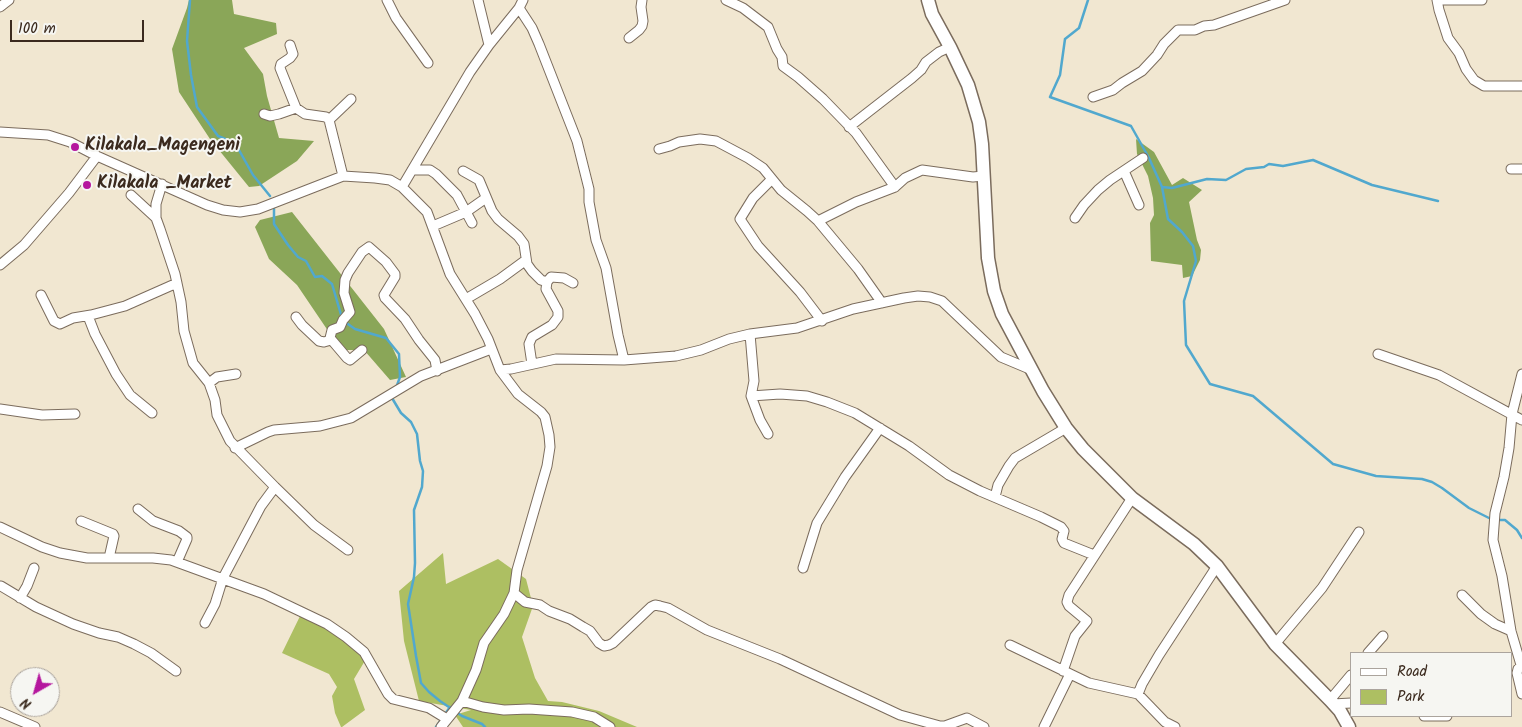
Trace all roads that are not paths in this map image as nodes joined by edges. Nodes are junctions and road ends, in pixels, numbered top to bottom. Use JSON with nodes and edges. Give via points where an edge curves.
{"nodes":[{"id":1,"x":9,"y":0,"type":"edge"},
{"id":2,"x":388,"y":0,"type":"edge"},
{"id":3,"x":478,"y":0,"type":"edge"},
{"id":4,"x":642,"y":0,"type":"edge"},
{"id":5,"x":726,"y":0,"type":"edge"},
{"id":6,"x":928,"y":0,"type":"edge"},
{"id":7,"x":1285,"y":0,"type":"edge"},
{"id":8,"x":1439,"y":0,"type":"edge"},
{"id":9,"x":1482,"y":0,"type":"edge"},
{"id":10,"x":521,"y":4,"type":"edge"},
{"id":11,"x":0,"y":7,"type":"edge"},
{"id":12,"x":629,"y":38,"type":"dead end"},
{"id":13,"x":489,"y":44,"type":"junction"},
{"id":14,"x":290,"y":45,"type":"dead end"},
{"id":15,"x":950,"y":47,"type":"junction"},
{"id":16,"x":428,"y":63,"type":"dead end"},
{"id":17,"x":1522,"y":86,"type":"edge"},
{"id":18,"x":1092,"y":97,"type":"dead end"},
{"id":19,"x":351,"y":99,"type":"dead end"},
{"id":20,"x":296,"y":108,"type":"junction"},
{"id":21,"x":264,"y":114,"type":"dead end"},
{"id":22,"x":329,"y":120,"type":"junction"},
{"id":23,"x":849,"y":126,"type":"junction"},
{"id":24,"x":2,"y":135,"type":"edge"},
{"id":25,"x":659,"y":149,"type":"dead end"},
{"id":26,"x":97,"y":156,"type":"junction"},
{"id":27,"x":1143,"y":158,"type":"dead end"},
{"id":28,"x":1511,"y":169,"type":"dead end"},
{"id":29,"x":1522,"y":169,"type":"edge"},
{"id":30,"x":412,"y":170,"type":"junction"},
{"id":31,"x":463,"y":171,"type":"dead end"},
{"id":32,"x":1124,"y":171,"type":"junction"},
{"id":33,"x":344,"y":176,"type":"junction"},
{"id":34,"x":984,"y":176,"type":"junction"},
{"id":35,"x":772,"y":179,"type":"junction"},
{"id":36,"x":162,"y":184,"type":"junction"},
{"id":37,"x":402,"y":187,"type":"junction"},
{"id":38,"x":895,"y":187,"type":"junction"},
{"id":39,"x":131,"y":195,"type":"dead end"},
{"id":40,"x":486,"y":198,"type":"junction"},
{"id":41,"x":1139,"y":205,"type":"dead end"},
{"id":42,"x":466,"y":212,"type":"junction"},
{"id":43,"x":156,"y":218,"type":"junction"},
{"id":44,"x":1075,"y":218,"type":"dead end"},
{"id":45,"x":818,"y":221,"type":"junction"},
{"id":46,"x":472,"y":223,"type":"dead end"},
{"id":47,"x":433,"y":226,"type":"junction"},
{"id":48,"x":526,"y":260,"type":"junction"},
{"id":49,"x":0,"y":265,"type":"edge"},
{"id":50,"x":547,"y":282,"type":"junction"},
{"id":51,"x":177,"y":283,"type":"junction"},
{"id":52,"x":573,"y":283,"type":"dead end"},
{"id":53,"x":41,"y":295,"type":"dead end"},
{"id":54,"x":466,"y":299,"type":"junction"},
{"id":55,"x":882,"y":303,"type":"junction"},
{"id":56,"x":88,"y":316,"type":"junction"},
{"id":57,"x":296,"y":317,"type":"dead end"},
{"id":58,"x":822,"y":321,"type":"junction"},
{"id":59,"x":750,"y":334,"type":"junction"},
{"id":60,"x":331,"y":340,"type":"junction"},
{"id":61,"x":491,"y":349,"type":"junction"},
{"id":62,"x":362,"y":350,"type":"dead end"},
{"id":63,"x":1378,"y":354,"type":"dead end"},
{"id":64,"x":624,"y":360,"type":"junction"},
{"id":65,"x":532,"y":364,"type":"junction"},
{"id":66,"x":500,"y":370,"type":"junction"},
{"id":67,"x":1032,"y":370,"type":"junction"},
{"id":68,"x":437,"y":371,"type":"junction"},
{"id":69,"x":236,"y":374,"type":"dead end"},
{"id":70,"x":1522,"y":374,"type":"edge"},
{"id":71,"x":210,"y":383,"type":"junction"},
{"id":72,"x":751,"y":396,"type":"junction"},
{"id":73,"x":0,"y":409,"type":"edge"},
{"id":74,"x":152,"y":413,"type":"dead end"},
{"id":75,"x":75,"y":414,"type":"dead end"},
{"id":76,"x":1512,"y":414,"type":"junction"},
{"id":77,"x":1522,"y":420,"type":"edge"},
{"id":78,"x":880,"y":428,"type":"junction"},
{"id":79,"x":1066,"y":428,"type":"junction"},
{"id":80,"x":768,"y":434,"type":"dead end"},
{"id":81,"x":235,"y":448,"type":"junction"},
{"id":82,"x":275,"y":488,"type":"junction"},
{"id":83,"x":995,"y":497,"type":"junction"},
{"id":84,"x":1132,"y":498,"type":"junction"},
{"id":85,"x":138,"y":509,"type":"dead end"},
{"id":86,"x":81,"y":520,"type":"dead end"},
{"id":87,"x":0,"y":527,"type":"edge"},
{"id":88,"x":1359,"y":532,"type":"dead end"},
{"id":89,"x":348,"y":550,"type":"dead end"},
{"id":90,"x":1094,"y":555,"type":"junction"},
{"id":91,"x":109,"y":558,"type":"junction"},
{"id":92,"x":177,"y":562,"type":"junction"},
{"id":93,"x":1217,"y":566,"type":"junction"},
{"id":94,"x":34,"y":568,"type":"dead end"},
{"id":95,"x":803,"y":568,"type":"dead end"},
{"id":96,"x":223,"y":578,"type":"junction"},
{"id":97,"x":1,"y":586,"type":"dead end"},
{"id":98,"x":514,"y":593,"type":"junction"},
{"id":99,"x":1462,"y":596,"type":"dead end"},
{"id":100,"x":20,"y":598,"type":"junction"},
{"id":101,"x":205,"y":624,"type":"dead end"},
{"id":102,"x":1510,"y":631,"type":"junction"},
{"id":103,"x":1383,"y":636,"type":"dead end"},
{"id":104,"x":1275,"y":644,"type":"junction"},
{"id":105,"x":1010,"y":645,"type":"dead end"},
{"id":106,"x":1369,"y":652,"type":"edge"},
{"id":107,"x":1518,"y":668,"type":"edge"},
{"id":108,"x":176,"y":671,"type":"dead end"},
{"id":109,"x":1066,"y":672,"type":"junction"},
{"id":110,"x":1350,"y":675,"type":"edge"},
{"id":111,"x":1138,"y":694,"type":"junction"},
{"id":112,"x":1522,"y":694,"type":"edge"},
{"id":113,"x":462,"y":701,"type":"junction"},
{"id":114,"x":1331,"y":702,"type":"junction"},
{"id":115,"x":1350,"y":703,"type":"edge"},
{"id":116,"x":0,"y":712,"type":"edge"},
{"id":117,"x":447,"y":719,"type":"junction"},
{"id":118,"x":35,"y":727,"type":"edge"},
{"id":119,"x":441,"y":727,"type":"edge"},
{"id":120,"x":610,"y":727,"type":"edge"},
{"id":121,"x":984,"y":727,"type":"edge"},
{"id":122,"x":1044,"y":727,"type":"edge"},
{"id":123,"x":1175,"y":727,"type":"edge"},
{"id":124,"x":1349,"y":727,"type":"edge"}],
"edges":[{"from":1,"to":11,"type":"street"},
{"from":2,"to":16,"type":"street","via":[[396,18]]},
{"from":3,"to":13,"type":"street"},
{"from":4,"to":12,"type":"street","via":[[642,26]]},
{"from":5,"to":23,"type":"street","via":[[768,27],[784,68],[823,99]]},
{"from":6,"to":15,"type":"street"},
{"from":7,"to":18,"type":"street","via":[[1214,26],[1178,30],[1142,71],[1113,90]]},
{"from":8,"to":9,"type":"street"},
{"from":8,"to":17,"type":"street","via":[[1438,10],[1448,38],[1474,80],[1484,86]]},
{"from":10,"to":13,"type":"street"},
{"from":10,"to":64,"type":"street","via":[[578,141],[596,240],[606,268]]},
{"from":13,"to":30,"type":"street"},
{"from":14,"to":20,"type":"street","via":[[293,54],[280,68]]},
{"from":15,"to":23,"type":"street","via":[[926,62],[912,78]]},
{"from":15,"to":34,"type":"street","via":[[975,107]]},
{"from":19,"to":22,"type":"street"},
{"from":20,"to":21,"type":"street","via":[[270,116]]},
{"from":20,"to":22,"type":"street","via":[[305,114]]},
{"from":22,"to":33,"type":"street"},
{"from":23,"to":38,"type":"street"},
{"from":24,"to":26,"type":"street","via":[[48,135]]},
{"from":25,"to":35,"type":"street","via":[[700,139],[716,141],[763,168]]},
{"from":26,"to":36,"type":"street"},
{"from":26,"to":49,"type":"street","via":[[24,245]]},
{"from":27,"to":32,"type":"street"},
{"from":28,"to":29,"type":"street"},
{"from":30,"to":37,"type":"street"},
{"from":30,"to":42,"type":"street","via":[[430,170],[436,174],[456,195]]},
{"from":31,"to":40,"type":"street","via":[[479,180]]},
{"from":32,"to":41,"type":"street"},
{"from":32,"to":44,"type":"street","via":[[1098,190]]},
{"from":33,"to":36,"type":"street","via":[[258,209],[240,212],[208,205]]},
{"from":33,"to":37,"type":"street","via":[[390,180]]},
{"from":34,"to":38,"type":"street","via":[[922,170]]},
{"from":34,"to":67,"type":"street","via":[[988,258],[994,291],[1002,314]]},
{"from":35,"to":45,"type":"street"},
{"from":35,"to":58,"type":"street","via":[[753,198],[740,219],[758,246]]},
{"from":36,"to":43,"type":"street"},
{"from":37,"to":47,"type":"street","via":[[427,212]]},
{"from":38,"to":45,"type":"street"},
{"from":39,"to":43,"type":"street"},
{"from":40,"to":42,"type":"street"},
{"from":40,"to":48,"type":"street","via":[[498,219],[524,244]]},
{"from":42,"to":46,"type":"street"},
{"from":42,"to":47,"type":"street"},
{"from":43,"to":51,"type":"street"},
{"from":45,"to":55,"type":"street"},
{"from":47,"to":54,"type":"street","via":[[450,274]]},
{"from":48,"to":50,"type":"street","via":[[536,276]]},
{"from":48,"to":54,"type":"street"},
{"from":50,"to":52,"type":"street","via":[[551,277]]},
{"from":50,"to":65,"type":"street","via":[[546,289],[558,311],[558,318],[532,337],[529,344]]},
{"from":51,"to":56,"type":"street","via":[[125,306]]},
{"from":51,"to":71,"type":"street","via":[[184,331],[193,363]]},
{"from":53,"to":56,"type":"street","via":[[56,323]]},
{"from":54,"to":61,"type":"street"},
{"from":55,"to":58,"type":"street","via":[[852,309]]},
{"from":55,"to":67,"type":"street","via":[[918,296],[942,301],[1001,358]]},
{"from":56,"to":74,"type":"street","via":[[116,374],[130,395]]},
{"from":57,"to":60,"type":"street","via":[[319,341]]},
{"from":58,"to":59,"type":"street"},
{"from":59,"to":64,"type":"street","via":[[676,356]]},
{"from":59,"to":72,"type":"street","via":[[754,381]]},
{"from":60,"to":62,"type":"street","via":[[350,360]]},
{"from":60,"to":68,"type":"street","via":[[332,330],[340,327],[350,312],[344,280],[362,252],[369,247],[386,262],[395,277],[385,298],[435,360]]},
{"from":61,"to":66,"type":"street"},
{"from":61,"to":68,"type":"street"},
{"from":63,"to":76,"type":"street","via":[[1439,375]]},
{"from":64,"to":65,"type":"street","via":[[556,358]]},
{"from":65,"to":66,"type":"street"},
{"from":66,"to":98,"type":"street","via":[[518,394],[545,417],[550,447],[517,570]]},
{"from":67,"to":79,"type":"street"},
{"from":68,"to":81,"type":"street","via":[[421,376],[343,421],[274,430]]},
{"from":69,"to":71,"type":"street"},
{"from":70,"to":76,"type":"street"},
{"from":71,"to":81,"type":"street","via":[[221,425]]},
{"from":72,"to":78,"type":"street","via":[[808,396],[856,414]]},
{"from":72,"to":80,"type":"street"},
{"from":73,"to":75,"type":"street","via":[[42,415]]},
{"from":76,"to":77,"type":"street"},
{"from":76,"to":102,"type":"street","via":[[1493,540]]},
{"from":78,"to":83,"type":"street","via":[[949,475]]},
{"from":78,"to":95,"type":"street","via":[[817,523]]},
{"from":79,"to":83,"type":"street","via":[[1015,458]]},
{"from":79,"to":84,"type":"street"},
{"from":81,"to":82,"type":"street"},
{"from":82,"to":89,"type":"street","via":[[314,525]]},
{"from":82,"to":96,"type":"street","via":[[261,506]]},
{"from":83,"to":90,"type":"street","via":[[1061,528],[1064,542]]},
{"from":84,"to":90,"type":"street"},
{"from":84,"to":93,"type":"street","via":[[1194,544]]},
{"from":85,"to":92,"type":"street","via":[[153,521],[187,537]]},
{"from":86,"to":91,"type":"street","via":[[114,536]]},
{"from":87,"to":91,"type":"street","via":[[52,551],[87,558]]},
{"from":88,"to":104,"type":"street","via":[[1322,588]]},
{"from":90,"to":109,"type":"street","via":[[1067,602],[1087,621],[1075,636]]},
{"from":91,"to":92,"type":"street","via":[[153,558]]},
{"from":92,"to":96,"type":"street"},
{"from":93,"to":104,"type":"street"},
{"from":93,"to":111,"type":"street","via":[[1159,655]]},
{"from":94,"to":100,"type":"street"},
{"from":96,"to":101,"type":"street"},
{"from":96,"to":117,"type":"street","via":[[327,624],[364,652],[393,699],[430,708]]},
{"from":97,"to":100,"type":"street"},
{"from":98,"to":113,"type":"street","via":[[484,643]]},
{"from":98,"to":121,"type":"street","via":[[525,602],[570,619],[604,646],[613,643],[652,607],[668,608],[707,630],[780,659],[900,715],[940,726],[967,718]]},
{"from":99,"to":102,"type":"street","via":[[1481,614]]},
{"from":100,"to":108,"type":"street","via":[[73,624],[134,644]]},
{"from":102,"to":107,"type":"street"},
{"from":103,"to":106,"type":"street"},
{"from":104,"to":114,"type":"street"},
{"from":105,"to":109,"type":"street"},
{"from":107,"to":112,"type":"street","via":[[1517,678]]},
{"from":109,"to":111,"type":"street","via":[[1090,683]]},
{"from":109,"to":122,"type":"street"},
{"from":110,"to":114,"type":"street"},
{"from":111,"to":123,"type":"street","via":[[1165,722]]},
{"from":113,"to":117,"type":"street"},
{"from":113,"to":120,"type":"street","via":[[504,710],[572,712],[594,717]]},
{"from":114,"to":115,"type":"street"},
{"from":114,"to":124,"type":"street"},
{"from":116,"to":118,"type":"street"},
{"from":117,"to":119,"type":"street"}]}
